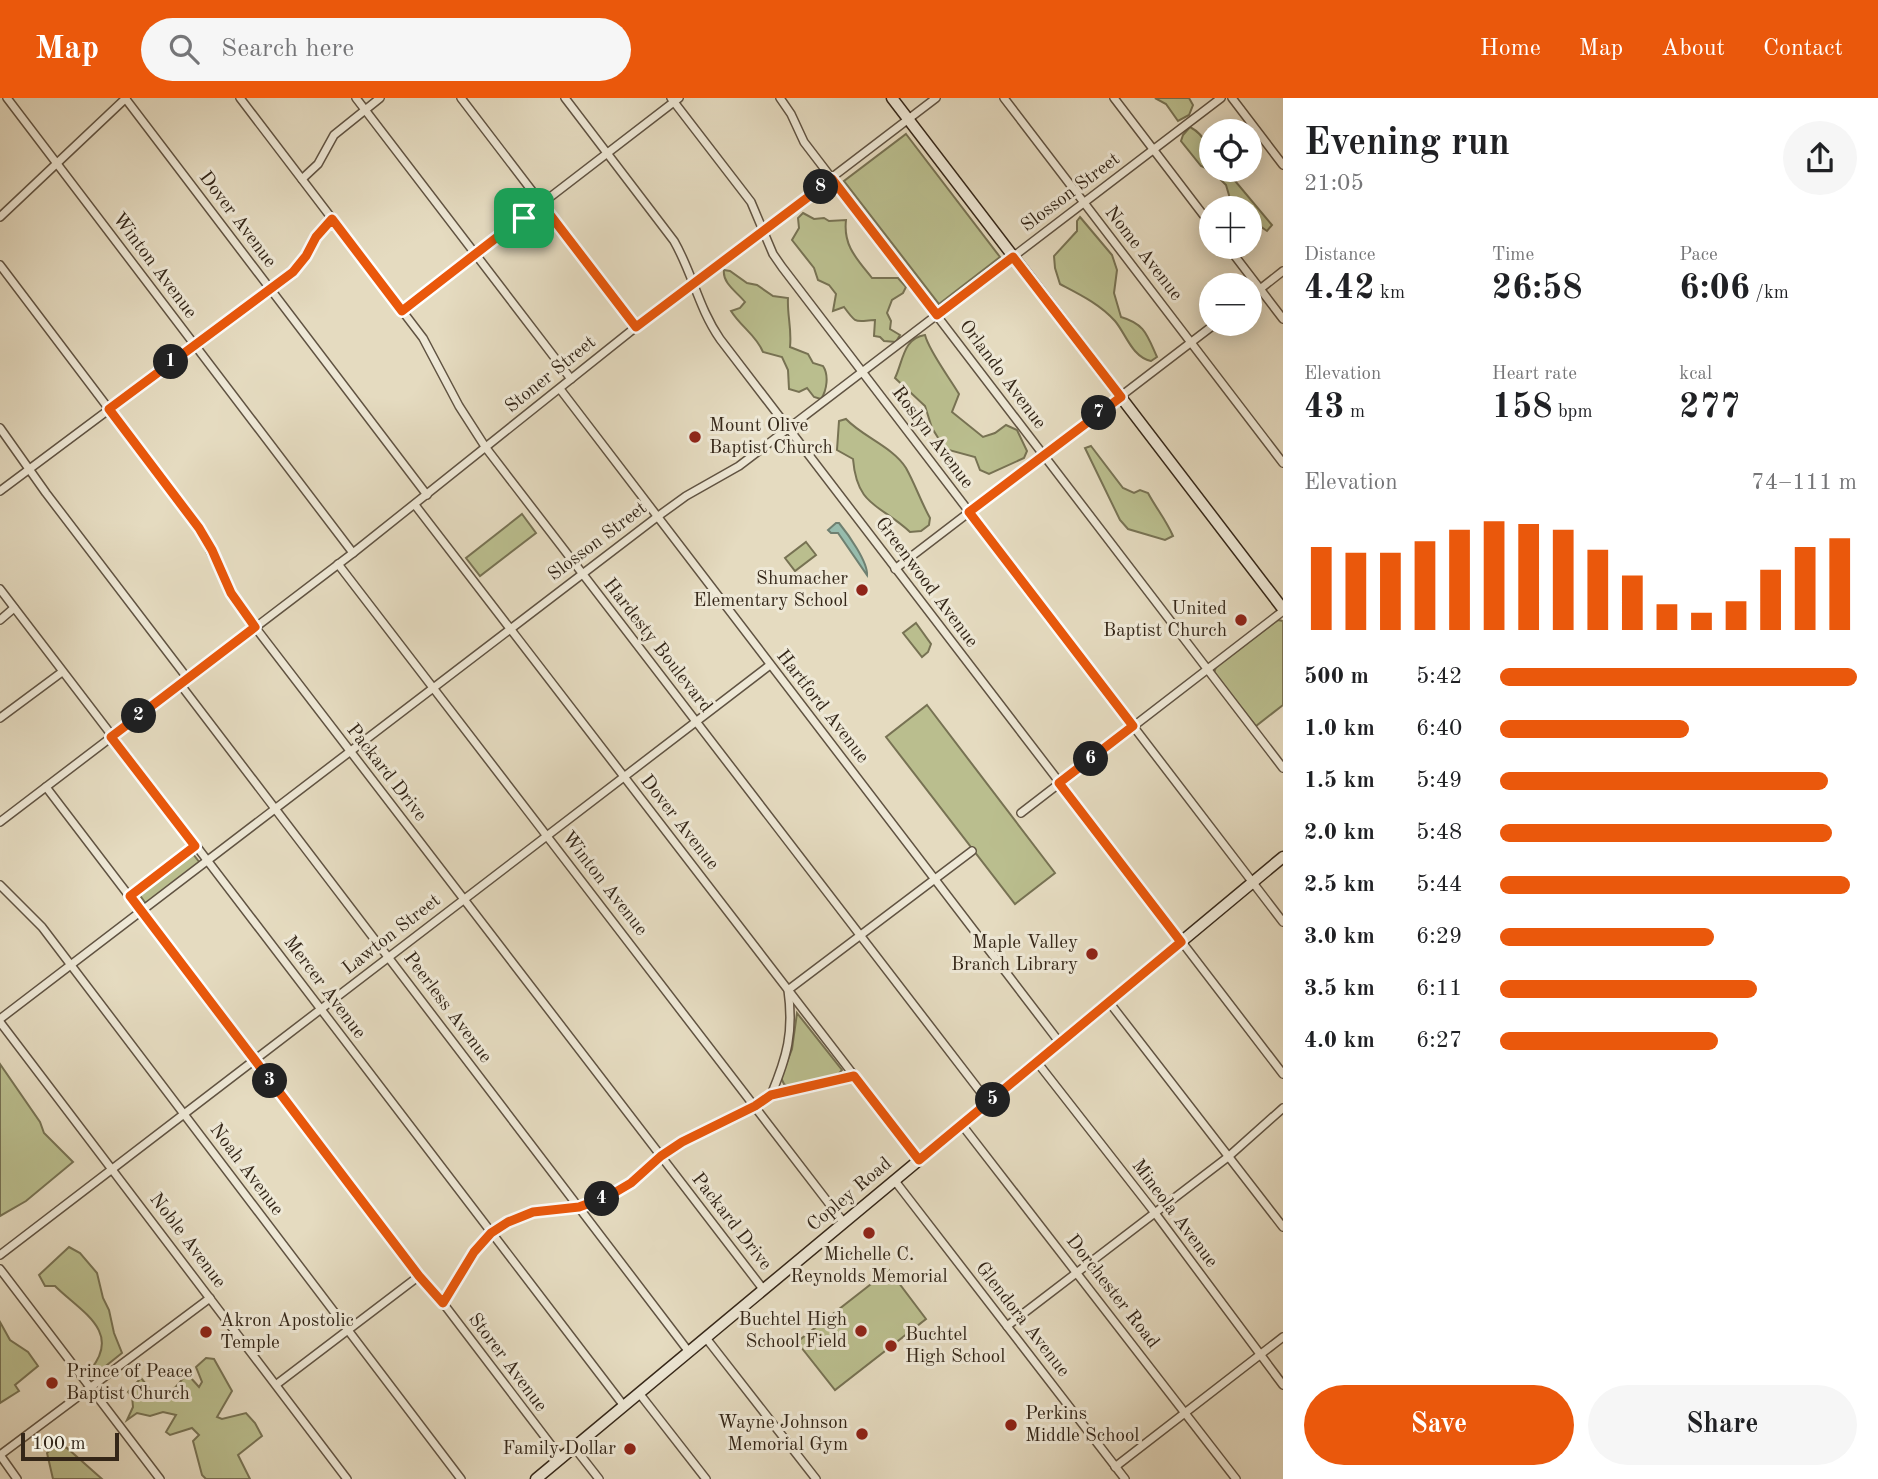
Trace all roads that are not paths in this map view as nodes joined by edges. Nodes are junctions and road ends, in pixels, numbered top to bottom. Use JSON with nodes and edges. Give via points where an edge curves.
{"nodes":[{"id":1,"x":7,"y":98,"type":"edge"},
{"id":2,"x":125,"y":98,"type":"edge"},
{"id":3,"x":240,"y":98,"type":"edge"},
{"id":4,"x":356,"y":98,"type":"edge"},
{"id":5,"x":380,"y":98,"type":"edge"},
{"id":6,"x":461,"y":98,"type":"edge"},
{"id":7,"x":565,"y":98,"type":"edge"},
{"id":8,"x":780,"y":98,"type":"edge"},
{"id":9,"x":892,"y":98,"type":"edge"},
{"id":10,"x":936,"y":98,"type":"edge"},
{"id":11,"x":1004,"y":98,"type":"edge"},
{"id":12,"x":1114,"y":98,"type":"edge"},
{"id":13,"x":1221,"y":98,"type":"edge"},
{"id":14,"x":1232,"y":98,"type":"edge"},
{"id":15,"x":675,"y":99,"type":"edge"},
{"id":16,"x":365,"y":109,"type":"junction"},
{"id":17,"x":908,"y":120,"type":"junction"},
{"id":18,"x":1154,"y":150,"type":"junction"},
{"id":19,"x":607,"y":153,"type":"junction"},
{"id":20,"x":56,"y":163,"type":"junction"},
{"id":21,"x":1283,"y":165,"type":"edge"},
{"id":22,"x":302,"y":179,"type":"junction"},
{"id":23,"x":832,"y":179,"type":"junction"},
{"id":24,"x":541,"y":203,"type":"junction"},
{"id":25,"x":1084,"y":203,"type":"junction"},
{"id":26,"x":1199,"y":209,"type":"edge"},
{"id":27,"x":0,"y":217,"type":"edge"},
{"id":28,"x":332,"y":219,"type":"junction"},
{"id":29,"x":764,"y":231,"type":"junction"},
{"id":30,"x":475,"y":255,"type":"junction"},
{"id":31,"x":1013,"y":257,"type":"junction"},
{"id":32,"x":1237,"y":259,"type":"edge"},
{"id":33,"x":0,"y":265,"type":"edge"},
{"id":34,"x":1283,"y":271,"type":"edge"},
{"id":35,"x":1248,"y":273,"type":"edge"},
{"id":36,"x":693,"y":285,"type":"junction"},
{"id":37,"x":1262,"y":287,"type":"edge"},
{"id":38,"x":270,"y":289,"type":"junction"},
{"id":39,"x":1262,"y":292,"type":"edge"},
{"id":40,"x":402,"y":311,"type":"junction"},
{"id":41,"x":937,"y":315,"type":"junction"},
{"id":42,"x":1283,"y":319,"type":"edge"},
{"id":43,"x":636,"y":327,"type":"junction"},
{"id":44,"x":1199,"y":336,"type":"edge"},
{"id":45,"x":1191,"y":342,"type":"junction"},
{"id":46,"x":194,"y":344,"type":"junction"},
{"id":47,"x":863,"y":372,"type":"junction"},
{"id":48,"x":571,"y":379,"type":"junction"},
{"id":49,"x":560,"y":389,"type":"junction"},
{"id":50,"x":1121,"y":397,"type":"junction"},
{"id":51,"x":109,"y":409,"type":"junction"},
{"id":52,"x":0,"y":428,"type":"edge"},
{"id":53,"x":789,"y":429,"type":"junction"},
{"id":54,"x":486,"y":448,"type":"junction"},
{"id":55,"x":1044,"y":455,"type":"junction"},
{"id":56,"x":1283,"y":463,"type":"edge"},
{"id":57,"x":29,"y":470,"type":"junction"},
{"id":58,"x":0,"y":491,"type":"edge"},
{"id":59,"x":427,"y":495,"type":"junction"},
{"id":60,"x":415,"y":505,"type":"junction"},
{"id":61,"x":969,"y":512,"type":"junction"},
{"id":62,"x":656,"y":517,"type":"junction"},
{"id":63,"x":353,"y":553,"type":"junction"},
{"id":64,"x":338,"y":564,"type":"junction"},
{"id":65,"x":895,"y":569,"type":"junction"},
{"id":66,"x":582,"y":574,"type":"junction"},
{"id":67,"x":0,"y":589,"type":"edge"},
{"id":68,"x":14,"y":608,"type":"junction"},
{"id":69,"x":1283,"y":610,"type":"edge"},
{"id":70,"x":0,"y":620,"type":"edge"},
{"id":71,"x":255,"y":627,"type":"junction"},
{"id":72,"x":511,"y":629,"type":"junction"},
{"id":73,"x":769,"y":665,"type":"junction"},
{"id":74,"x":1208,"y":669,"type":"junction"},
{"id":75,"x":62,"y":672,"type":"junction"},
{"id":76,"x":184,"y":682,"type":"junction"},
{"id":77,"x":434,"y":688,"type":"junction"},
{"id":78,"x":0,"y":718,"type":"edge"},
{"id":79,"x":696,"y":722,"type":"junction"},
{"id":80,"x":1133,"y":726,"type":"junction"},
{"id":81,"x":111,"y":737,"type":"junction"},
{"id":82,"x":351,"y":752,"type":"junction"},
{"id":83,"x":1283,"y":768,"type":"edge"},
{"id":84,"x":624,"y":777,"type":"junction"},
{"id":85,"x":1059,"y":783,"type":"junction"},
{"id":86,"x":46,"y":787,"type":"junction"},
{"id":87,"x":276,"y":809,"type":"junction"},
{"id":88,"x":1021,"y":813,"type":"dead end"},
{"id":89,"x":0,"y":822,"type":"edge"},
{"id":90,"x":547,"y":836,"type":"junction"},
{"id":91,"x":195,"y":846,"type":"junction"},
{"id":92,"x":972,"y":850,"type":"dead end"},
{"id":93,"x":1283,"y":858,"type":"edge"},
{"id":94,"x":207,"y":862,"type":"junction"},
{"id":95,"x":934,"y":879,"type":"junction"},
{"id":96,"x":1253,"y":883,"type":"junction"},
{"id":97,"x":0,"y":885,"type":"edge"},
{"id":98,"x":130,"y":896,"type":"junction"},
{"id":99,"x":464,"y":900,"type":"junction"},
{"id":100,"x":142,"y":912,"type":"junction"},
{"id":101,"x":1283,"y":922,"type":"edge"},
{"id":102,"x":860,"y":935,"type":"junction"},
{"id":103,"x":1181,"y":942,"type":"junction"},
{"id":104,"x":389,"y":957,"type":"junction"},
{"id":105,"x":70,"y":966,"type":"junction"},
{"id":106,"x":788,"y":990,"type":"junction"},
{"id":107,"x":1110,"y":1002,"type":"junction"},
{"id":108,"x":321,"y":1010,"type":"junction"},
{"id":109,"x":0,"y":1021,"type":"edge"},
{"id":110,"x":1060,"y":1044,"type":"junction"},
{"id":111,"x":255,"y":1061,"type":"junction"},
{"id":112,"x":1037,"y":1062,"type":"junction"},
{"id":113,"x":1283,"y":1074,"type":"edge"},
{"id":114,"x":854,"y":1076,"type":"junction"},
{"id":115,"x":771,"y":1095,"type":"junction"},
{"id":116,"x":989,"y":1103,"type":"junction"},
{"id":117,"x":755,"y":1106,"type":"junction"},
{"id":118,"x":1283,"y":1108,"type":"edge"},
{"id":119,"x":185,"y":1115,"type":"junction"},
{"id":120,"x":962,"y":1125,"type":"junction"},
{"id":121,"x":661,"y":1156,"type":"junction"},
{"id":122,"x":1228,"y":1157,"type":"junction"},
{"id":123,"x":919,"y":1160,"type":"junction"},
{"id":124,"x":113,"y":1169,"type":"junction"},
{"id":125,"x":895,"y":1181,"type":"junction"},
{"id":126,"x":579,"y":1207,"type":"junction"},
{"id":127,"x":1154,"y":1213,"type":"junction"},
{"id":128,"x":844,"y":1223,"type":"junction"},
{"id":129,"x":1283,"y":1227,"type":"edge"},
{"id":130,"x":491,"y":1233,"type":"junction"},
{"id":131,"x":0,"y":1255,"type":"edge"},
{"id":132,"x":0,"y":1269,"type":"edge"},
{"id":133,"x":1076,"y":1272,"type":"junction"},
{"id":134,"x":419,"y":1276,"type":"junction"},
{"id":135,"x":763,"y":1289,"type":"junction"},
{"id":136,"x":210,"y":1298,"type":"junction"},
{"id":137,"x":443,"y":1303,"type":"junction"},
{"id":138,"x":1007,"y":1326,"type":"junction"},
{"id":139,"x":348,"y":1329,"type":"junction"},
{"id":140,"x":1283,"y":1337,"type":"edge"},
{"id":141,"x":706,"y":1338,"type":"junction"},
{"id":142,"x":689,"y":1352,"type":"junction"},
{"id":143,"x":1260,"y":1355,"type":"junction"},
{"id":144,"x":277,"y":1384,"type":"junction"},
{"id":145,"x":1283,"y":1385,"type":"edge"},
{"id":146,"x":91,"y":1387,"type":"junction"},
{"id":147,"x":639,"y":1393,"type":"junction"},
{"id":148,"x":624,"y":1406,"type":"junction"},
{"id":149,"x":1185,"y":1414,"type":"junction"},
{"id":150,"x":574,"y":1447,"type":"junction"},
{"id":151,"x":0,"y":1455,"type":"edge"},
{"id":152,"x":561,"y":1458,"type":"junction"},
{"id":153,"x":1115,"y":1467,"type":"junction"},
{"id":154,"x":812,"y":1477,"type":"edge"},
{"id":155,"x":17,"y":1479,"type":"edge"},
{"id":156,"x":160,"y":1479,"type":"edge"},
{"id":157,"x":347,"y":1479,"type":"edge"},
{"id":158,"x":461,"y":1479,"type":"edge"},
{"id":159,"x":536,"y":1479,"type":"edge"},
{"id":160,"x":599,"y":1479,"type":"edge"},
{"id":161,"x":706,"y":1479,"type":"edge"},
{"id":162,"x":1125,"y":1479,"type":"edge"},
{"id":163,"x":1236,"y":1479,"type":"edge"}],
"edges":[{"from":1,"to":20,"type":"street","name":"Winton Avenue"},
{"from":2,"to":20,"type":"street"},
{"from":2,"to":38,"type":"street","name":"Dover Avenue"},
{"from":3,"to":22,"type":"street","name":"Hardesty Boulevard"},
{"from":4,"to":16,"type":"street"},
{"from":5,"to":16,"type":"street"},
{"from":6,"to":24,"type":"street"},
{"from":7,"to":19,"type":"street","name":"Greenwood Avenue"},
{"from":8,"to":23,"type":"street","name":"Orlando Avenue","via":[[804,142]]},
{"from":9,"to":17,"type":"main road"},
{"from":10,"to":17,"type":"street","name":"Stoner Street"},
{"from":11,"to":25,"type":"street","name":"Nome Avenue"},
{"from":12,"to":18,"type":"street"},
{"from":13,"to":18,"type":"street","name":"Slosson Street"},
{"from":14,"to":21,"type":"street"},
{"from":15,"to":19,"type":"street"},
{"from":15,"to":29,"type":"street","name":"Roslyn Avenue","via":[[748,198]]},
{"from":16,"to":22,"type":"street","via":[[334,135],[318,164]]},
{"from":16,"to":30,"type":"street"},
{"from":17,"to":23,"type":"street","name":"Stoner Street"},
{"from":17,"to":31,"type":"main road"},
{"from":18,"to":25,"type":"street","name":"Slosson Street"},
{"from":18,"to":26,"type":"street"},
{"from":19,"to":24,"type":"street"},
{"from":19,"to":36,"type":"street","name":"Greenwood Avenue","via":[[674,241]]},
{"from":20,"to":27,"type":"street"},
{"from":20,"to":46,"type":"street","name":"Winton Avenue"},
{"from":22,"to":28,"type":"street","name":"Hardesty Boulevard"},
{"from":23,"to":29,"type":"street","name":"Stoner Street"},
{"from":23,"to":41,"type":"street","name":"Orlando Avenue"},
{"from":24,"to":30,"type":"street"},
{"from":24,"to":43,"type":"street"},
{"from":25,"to":31,"type":"street","name":"Slosson Street"},
{"from":25,"to":45,"type":"street","name":"Nome Avenue"},
{"from":28,"to":38,"type":"street","via":[[303,261]]},
{"from":28,"to":40,"type":"street","name":"Hardesty Boulevard"},
{"from":29,"to":36,"type":"street","name":"Stoner Street"},
{"from":29,"to":47,"type":"street","name":"Roslyn Avenue","via":[[782,267]]},
{"from":30,"to":40,"type":"street"},
{"from":30,"to":48,"type":"street"},
{"from":31,"to":41,"type":"street","name":"Slosson Street"},
{"from":31,"to":50,"type":"main road"},
{"from":32,"to":35,"type":"street"},
{"from":33,"to":51,"type":"street","name":"Packard Drive"},
{"from":34,"to":37,"type":"street"},
{"from":36,"to":43,"type":"street","name":"Stoner Street"},
{"from":36,"to":53,"type":"street","name":"Greenwood Avenue","via":[[709,323]]},
{"from":38,"to":46,"type":"street"},
{"from":38,"to":59,"type":"street","name":"Dover Avenue"},
{"from":39,"to":42,"type":"street"},
{"from":40,"to":54,"type":"street","name":"Hardesty Boulevard","via":[[434,355]]},
{"from":41,"to":47,"type":"street","name":"Slosson Street"},
{"from":41,"to":55,"type":"street","name":"Orlando Avenue"},
{"from":43,"to":48,"type":"street","name":"Stoner Street"},
{"from":44,"to":45,"type":"street"},
{"from":45,"to":50,"type":"street"},
{"from":45,"to":56,"type":"street","name":"Nome Avenue"},
{"from":46,"to":51,"type":"street"},
{"from":46,"to":63,"type":"street","name":"Winton Avenue"},
{"from":47,"to":53,"type":"street","name":"Slosson Street"},
{"from":47,"to":61,"type":"street","name":"Roslyn Avenue"},
{"from":48,"to":49,"type":"street","name":"Stoner Street"},
{"from":49,"to":54,"type":"street","name":"Stoner Street"},
{"from":49,"to":62,"type":"street","name":"Hartford Avenue"},
{"from":50,"to":55,"type":"street"},
{"from":50,"to":69,"type":"main road"},
{"from":51,"to":57,"type":"street"},
{"from":51,"to":71,"type":"street","name":"Packard Drive","via":[[199,528],[231,593]]},
{"from":52,"to":57,"type":"street","name":"Peerless Avenue"},
{"from":53,"to":62,"type":"street","name":"Slosson Street"},
{"from":53,"to":65,"type":"street","name":"Greenwood Avenue"},
{"from":54,"to":59,"type":"street","name":"Stoner Street"},
{"from":54,"to":66,"type":"street","name":"Hardesty Boulevard"},
{"from":55,"to":61,"type":"street"},
{"from":55,"to":74,"type":"street","name":"Orlando Avenue"},
{"from":57,"to":58,"type":"street"},
{"from":57,"to":76,"type":"street","name":"Peerless Avenue"},
{"from":59,"to":60,"type":"street","name":"Stoner Street"},
{"from":60,"to":63,"type":"street","name":"Stoner Street"},
{"from":60,"to":72,"type":"street","name":"Dover Avenue"},
{"from":61,"to":65,"type":"street"},
{"from":61,"to":80,"type":"street","name":"Roslyn Avenue"},
{"from":62,"to":66,"type":"street","name":"Slosson Street"},
{"from":62,"to":73,"type":"street","name":"Hartford Avenue"},
{"from":63,"to":64,"type":"street","name":"Stoner Street"},
{"from":64,"to":71,"type":"street","name":"Stoner Street"},
{"from":64,"to":77,"type":"street","name":"Winton Avenue"},
{"from":65,"to":85,"type":"street","name":"Greenwood Avenue"},
{"from":66,"to":72,"type":"street","name":"Slosson Street"},
{"from":66,"to":79,"type":"street","name":"Hardesty Boulevard"},
{"from":67,"to":68,"type":"street","name":"Mercer Avenue"},
{"from":68,"to":70,"type":"street"},
{"from":68,"to":75,"type":"street","name":"Mercer Avenue"},
{"from":69,"to":74,"type":"street"},
{"from":71,"to":76,"type":"street","name":"Stoner Street"},
{"from":71,"to":82,"type":"street","name":"Packard Drive"},
{"from":72,"to":77,"type":"street","name":"Slosson Street"},
{"from":72,"to":84,"type":"street","name":"Dover Avenue"},
{"from":73,"to":79,"type":"street","name":"Lawton Street"},
{"from":73,"to":95,"type":"street","name":"Hartford Avenue"},
{"from":74,"to":80,"type":"street"},
{"from":74,"to":83,"type":"street","name":"Orlando Avenue"},
{"from":75,"to":78,"type":"street"},
{"from":75,"to":81,"type":"street","name":"Mercer Avenue"},
{"from":76,"to":81,"type":"street","name":"Stoner Street"},
{"from":76,"to":87,"type":"street","name":"Peerless Avenue"},
{"from":77,"to":82,"type":"street","name":"Slosson Street"},
{"from":77,"to":90,"type":"street","name":"Winton Avenue"},
{"from":79,"to":84,"type":"street","name":"Lawton Street"},
{"from":79,"to":102,"type":"street","name":"Hardesty Boulevard"},
{"from":80,"to":85,"type":"street"},
{"from":80,"to":96,"type":"street","name":"Roslyn Avenue"},
{"from":81,"to":86,"type":"street","name":"Stoner Street"},
{"from":81,"to":91,"type":"street","name":"Mercer Avenue"},
{"from":82,"to":87,"type":"street","name":"Slosson Street"},
{"from":82,"to":99,"type":"street","name":"Packard Drive"},
{"from":84,"to":90,"type":"street","name":"Lawton Street"},
{"from":84,"to":106,"type":"street","name":"Dover Avenue"},
{"from":85,"to":88,"type":"street"},
{"from":85,"to":103,"type":"street","name":"Greenwood Avenue"},
{"from":86,"to":89,"type":"street","name":"Stoner Street"},
{"from":86,"to":98,"type":"street","name":"Storer Avenue"},
{"from":87,"to":94,"type":"street","name":"Slosson Street"},
{"from":87,"to":104,"type":"street","name":"Peerless Avenue"},
{"from":90,"to":99,"type":"street","name":"Lawton Street"},
{"from":90,"to":117,"type":"street","name":"Winton Avenue"},
{"from":91,"to":94,"type":"street","name":"Mercer Avenue"},
{"from":91,"to":98,"type":"street"},
{"from":92,"to":95,"type":"street"},
{"from":93,"to":96,"type":"main road","name":"Copley Road"},
{"from":94,"to":100,"type":"street","name":"Slosson Street"},
{"from":94,"to":108,"type":"street","name":"Mercer Avenue"},
{"from":95,"to":102,"type":"street"},
{"from":95,"to":110,"type":"street","name":"Hartford Avenue"},
{"from":96,"to":101,"type":"street","name":"Roslyn Avenue"},
{"from":96,"to":103,"type":"main road","name":"Copley Road"},
{"from":97,"to":105,"type":"street","name":"Noah Avenue","via":[[29,912]]},
{"from":98,"to":100,"type":"street","name":"Storer Avenue"},
{"from":99,"to":104,"type":"street","name":"Lawton Street"},
{"from":99,"to":121,"type":"street","name":"Packard Drive"},
{"from":100,"to":105,"type":"street","name":"Slosson Street"},
{"from":100,"to":111,"type":"street","name":"Storer Avenue"},
{"from":102,"to":106,"type":"street"},
{"from":102,"to":116,"type":"street","name":"Hardesty Boulevard"},
{"from":103,"to":107,"type":"main road","name":"Copley Road"},
{"from":103,"to":113,"type":"street","name":"Greenwood Avenue"},
{"from":104,"to":108,"type":"street","name":"Lawton Street"},
{"from":104,"to":126,"type":"street","name":"Peerless Avenue"},
{"from":105,"to":109,"type":"street","name":"Slosson Street"},
{"from":105,"to":119,"type":"street","name":"Noah Avenue"},
{"from":106,"to":114,"type":"street","name":"Dover Avenue"},
{"from":106,"to":115,"type":"street","via":[[790,1038]]},
{"from":107,"to":110,"type":"main road","name":"Copley Road"},
{"from":107,"to":122,"type":"street"},
{"from":108,"to":111,"type":"street","name":"Lawton Street"},
{"from":108,"to":130,"type":"street","name":"Mercer Avenue"},
{"from":109,"to":124,"type":"street","name":"Noble Avenue"},
{"from":110,"to":112,"type":"main road","name":"Copley Road"},
{"from":111,"to":119,"type":"street","name":"Lawton Street"},
{"from":111,"to":134,"type":"street","name":"Storer Avenue"},
{"from":112,"to":116,"type":"main road","name":"Copley Road"},
{"from":112,"to":127,"type":"street","name":"Mineola Avenue"},
{"from":114,"to":115,"type":"street"},
{"from":114,"to":123,"type":"street","name":"Dover Avenue"},
{"from":115,"to":117,"type":"street"},
{"from":116,"to":120,"type":"main road","name":"Copley Road"},
{"from":117,"to":121,"type":"street"},
{"from":117,"to":128,"type":"street","name":"Winton Avenue"},
{"from":118,"to":122,"type":"street"},
{"from":119,"to":124,"type":"street","name":"Lawton Street"},
{"from":119,"to":139,"type":"street","name":"Noah Avenue"},
{"from":120,"to":123,"type":"main road","name":"Copley Road"},
{"from":120,"to":133,"type":"street","name":"Dorchester Road"},
{"from":121,"to":126,"type":"street","via":[[623,1189]]},
{"from":121,"to":135,"type":"street","name":"Packard Drive"},
{"from":122,"to":127,"type":"street"},
{"from":122,"to":129,"type":"street"},
{"from":123,"to":125,"type":"main road","name":"Copley Road"},
{"from":124,"to":131,"type":"street","name":"Lawton Street"},
{"from":124,"to":136,"type":"street","name":"Noble Avenue"},
{"from":125,"to":128,"type":"main road","name":"Copley Road"},
{"from":125,"to":138,"type":"street","name":"Glendora Avenue"},
{"from":126,"to":130,"type":"street","via":[[533,1212]]},
{"from":126,"to":142,"type":"street","name":"Peerless Avenue"},
{"from":127,"to":133,"type":"street"},
{"from":127,"to":143,"type":"street","name":"Mineola Avenue"},
{"from":128,"to":135,"type":"main road","name":"Copley Road"},
{"from":130,"to":137,"type":"street"},
{"from":130,"to":148,"type":"street","name":"Mercer Avenue"},
{"from":132,"to":146,"type":"street"},
{"from":133,"to":138,"type":"street"},
{"from":133,"to":149,"type":"street","name":"Dorchester Road"},
{"from":134,"to":137,"type":"street","name":"Storer Avenue"},
{"from":134,"to":139,"type":"street"},
{"from":135,"to":141,"type":"main road","name":"Copley Road"},
{"from":136,"to":144,"type":"street","name":"Noble Avenue"},
{"from":136,"to":146,"type":"street"},
{"from":137,"to":152,"type":"street","name":"Storer Avenue"},
{"from":138,"to":153,"type":"street","name":"Glendora Avenue"},
{"from":139,"to":144,"type":"street"},
{"from":139,"to":158,"type":"street","name":"Noah Avenue"},
{"from":140,"to":143,"type":"street"},
{"from":141,"to":142,"type":"main road","name":"Copley Road"},
{"from":141,"to":154,"type":"street"},
{"from":142,"to":147,"type":"main road","name":"Copley Road"},
{"from":143,"to":145,"type":"street","name":"Mineola Avenue"},
{"from":143,"to":149,"type":"street"},
{"from":144,"to":157,"type":"street","name":"Noble Avenue"},
{"from":146,"to":151,"type":"street"},
{"from":146,"to":156,"type":"street"},
{"from":147,"to":148,"type":"main road","name":"Copley Road"},
{"from":147,"to":161,"type":"street"},
{"from":148,"to":150,"type":"main road","name":"Copley Road"},
{"from":149,"to":153,"type":"street"},
{"from":149,"to":163,"type":"street","name":"Dorchester Road"},
{"from":150,"to":152,"type":"main road","name":"Copley Road"},
{"from":150,"to":160,"type":"street"},
{"from":151,"to":155,"type":"street"},
{"from":152,"to":159,"type":"main road","name":"Copley Road"},
{"from":153,"to":162,"type":"street","name":"Glendora Avenue"}]}
